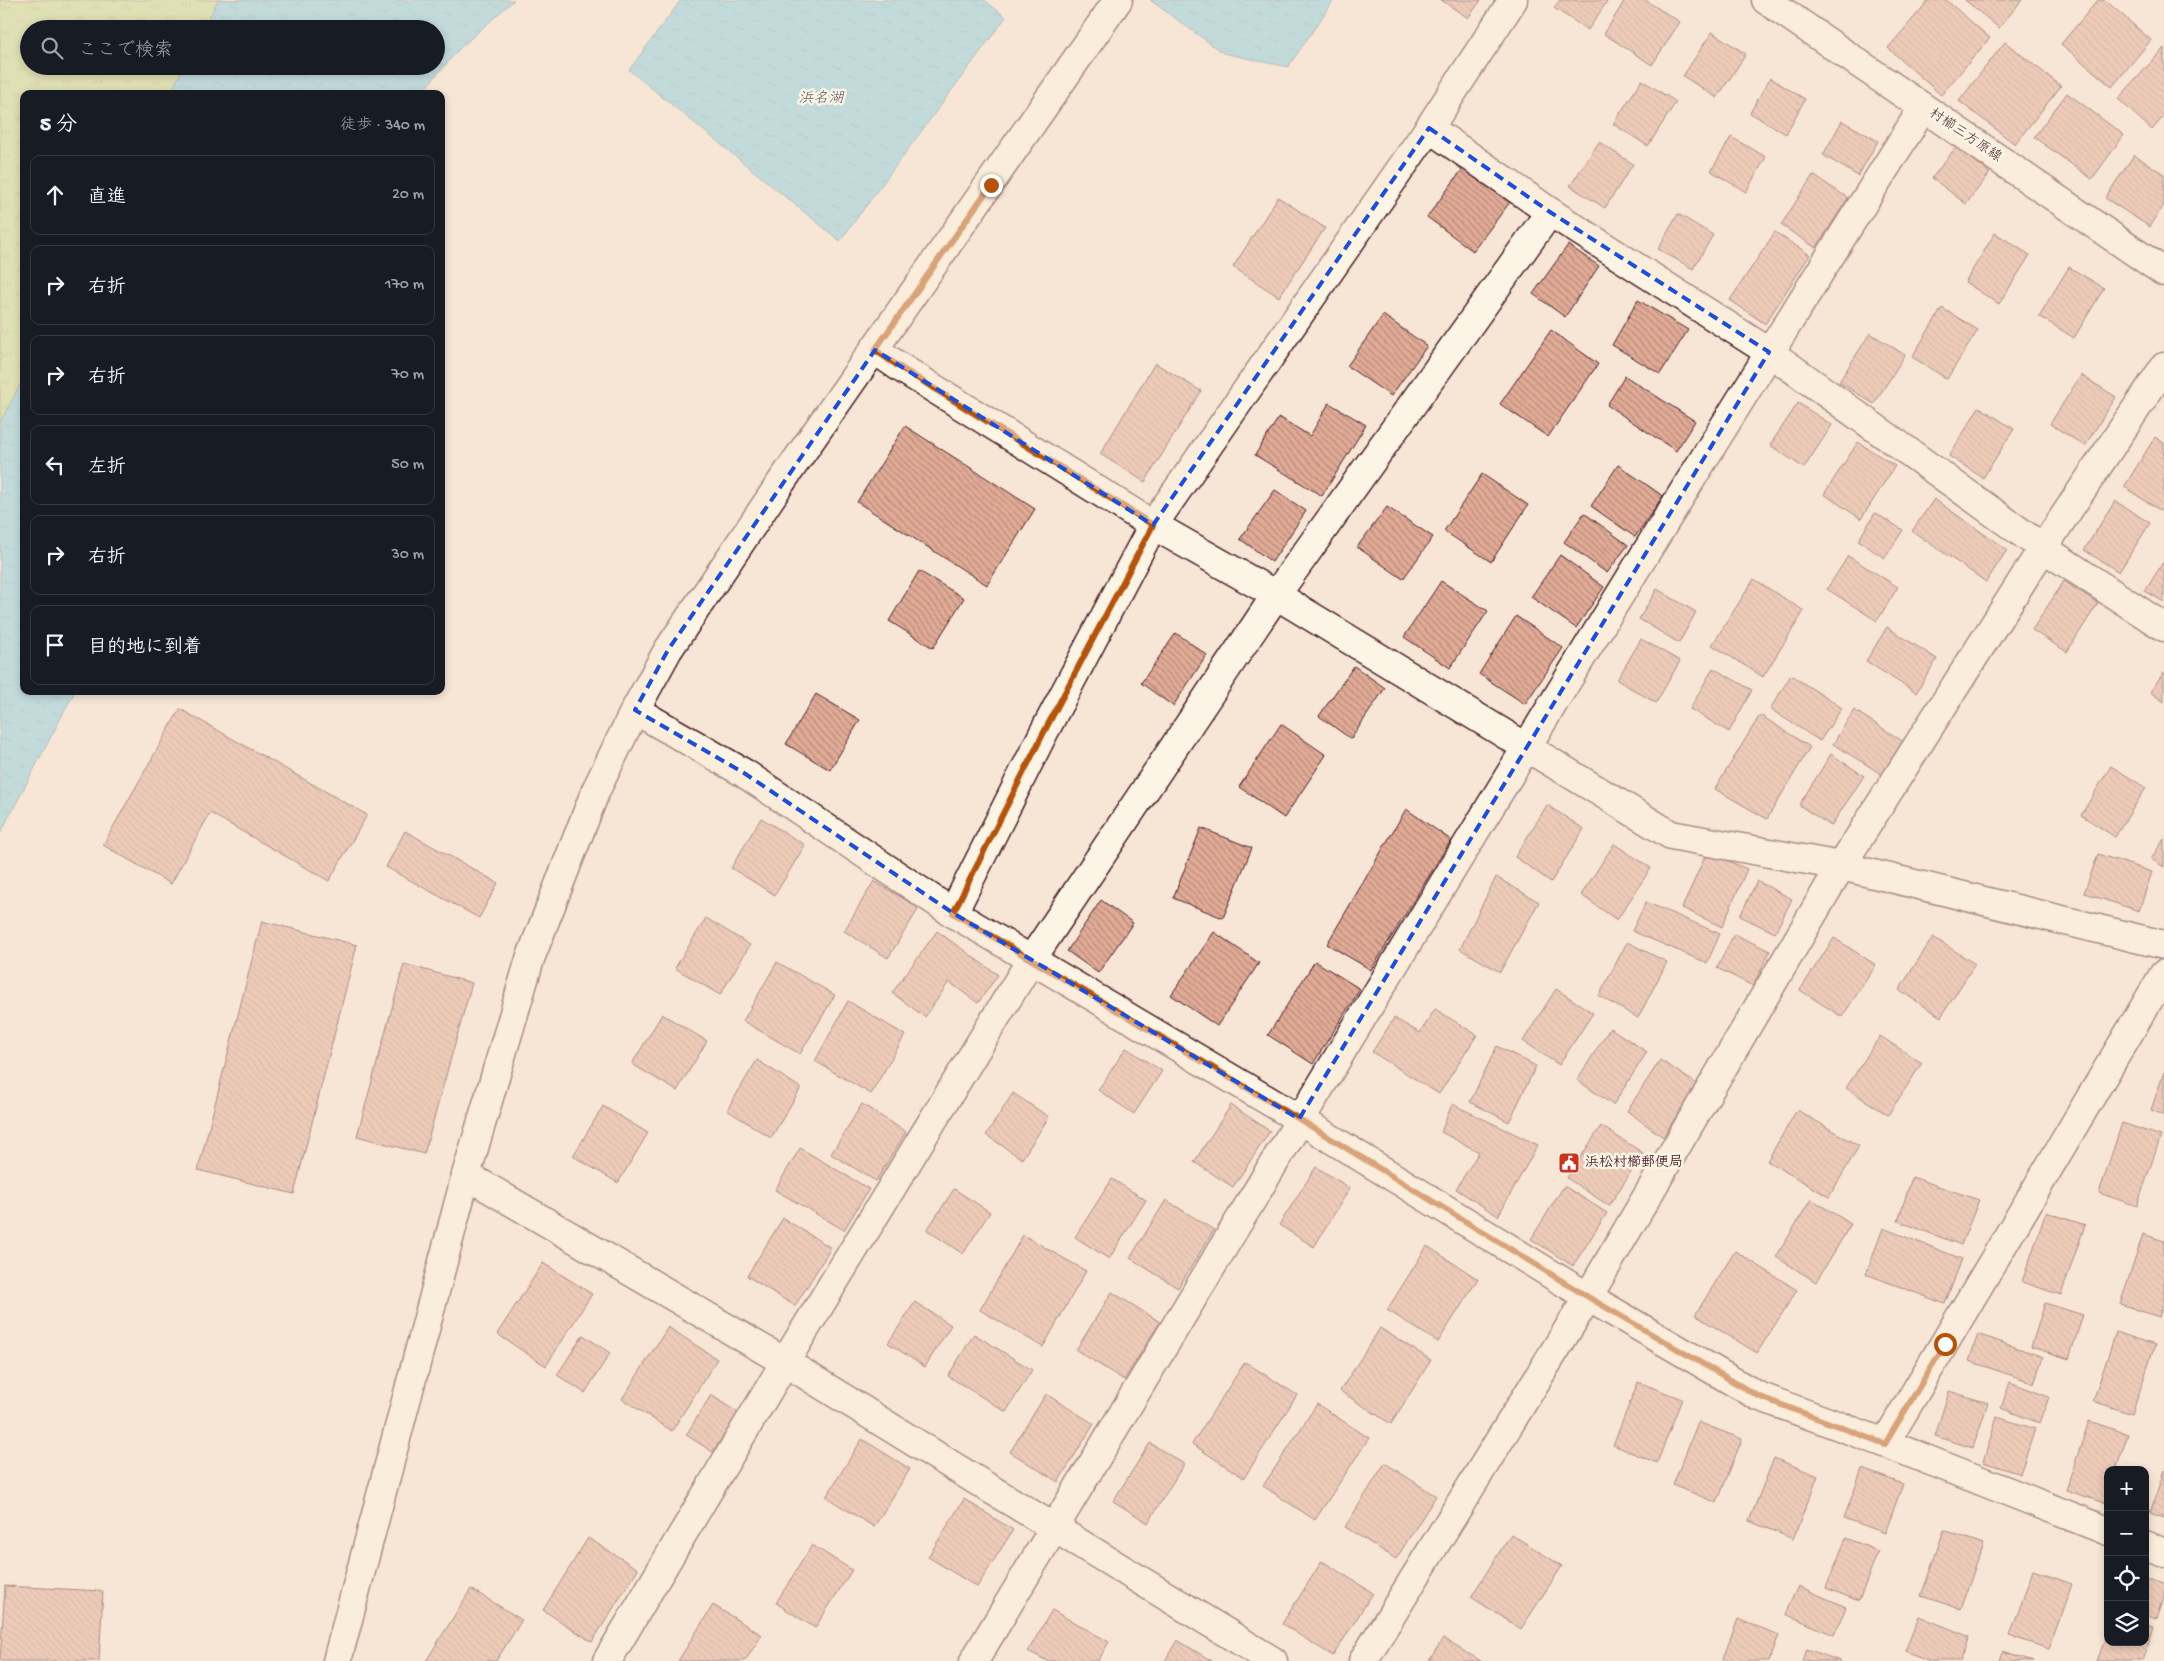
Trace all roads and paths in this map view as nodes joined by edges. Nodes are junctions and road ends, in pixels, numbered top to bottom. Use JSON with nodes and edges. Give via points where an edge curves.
{"nodes":[{"id":1,"x":1118,"y":0,"type":"edge"},
{"id":2,"x":1513,"y":0,"type":"edge"},
{"id":3,"x":1766,"y":0,"type":"edge"},
{"id":4,"x":1923,"y":108,"type":"junction"},
{"id":5,"x":1429,"y":128,"type":"junction"},
{"id":6,"x":1550,"y":212,"type":"junction"},
{"id":7,"x":2164,"y":272,"type":"edge"},
{"id":8,"x":875,"y":350,"type":"junction"},
{"id":9,"x":1769,"y":352,"type":"junction"},
{"id":10,"x":2164,"y":368,"type":"edge"},
{"id":11,"x":1153,"y":525,"type":"junction"},
{"id":12,"x":2043,"y":548,"type":"junction"},
{"id":13,"x":1276,"y":595,"type":"junction"},
{"id":14,"x":2164,"y":627,"type":"edge"},
{"id":15,"x":635,"y":710,"type":"junction"},
{"id":16,"x":1526,"y":748,"type":"junction"},
{"id":17,"x":1841,"y":866,"type":"junction"},
{"id":18,"x":953,"y":913,"type":"junction"},
{"id":19,"x":2164,"y":945,"type":"edge"},
{"id":20,"x":1031,"y":960,"type":"junction"},
{"id":21,"x":2164,"y":974,"type":"edge"},
{"id":22,"x":1299,"y":1119,"type":"junction"},
{"id":23,"x":466,"y":1175,"type":"junction"},
{"id":24,"x":1588,"y":1297,"type":"junction"},
{"id":25,"x":785,"y":1362,"type":"junction"},
{"id":26,"x":1885,"y":1444,"type":"junction"},
{"id":27,"x":1054,"y":1527,"type":"junction"},
{"id":28,"x":2104,"y":1529,"type":"edge"},
{"id":29,"x":2149,"y":1547,"type":"edge"},
{"id":30,"x":2164,"y":1553,"type":"edge"},
{"id":31,"x":337,"y":1661,"type":"edge"},
{"id":32,"x":607,"y":1661,"type":"edge"},
{"id":33,"x":974,"y":1661,"type":"edge"},
{"id":34,"x":1273,"y":1661,"type":"edge"},
{"id":35,"x":1363,"y":1661,"type":"edge"}],
"edges":[{"from":1,"to":8,"type":"street"},
{"from":2,"to":5,"type":"street"},
{"from":3,"to":4,"type":"street","name":"村櫛三方原線"},
{"from":4,"to":7,"type":"street","name":"村櫛三方原線"},
{"from":4,"to":9,"type":"street"},
{"from":5,"to":6,"type":"street"},
{"from":5,"to":11,"type":"street"},
{"from":6,"to":9,"type":"street"},
{"from":6,"to":13,"type":"street"},
{"from":8,"to":11,"type":"street"},
{"from":8,"to":15,"type":"street","via":[[668,650]]},
{"from":9,"to":12,"type":"street"},
{"from":9,"to":16,"type":"street"},
{"from":10,"to":12,"type":"street"},
{"from":11,"to":13,"type":"street"},
{"from":11,"to":18,"type":"street"},
{"from":12,"to":14,"type":"street"},
{"from":12,"to":17,"type":"street"},
{"from":13,"to":16,"type":"street"},
{"from":13,"to":20,"type":"street"},
{"from":15,"to":18,"type":"street","via":[[744,773]]},
{"from":15,"to":23,"type":"street","via":[[596,790],[530,959]]},
{"from":16,"to":17,"type":"street","via":[[1671,835]]},
{"from":16,"to":22,"type":"street"},
{"from":17,"to":19,"type":"street"},
{"from":17,"to":24,"type":"street"},
{"from":18,"to":20,"type":"street"},
{"from":20,"to":22,"type":"street"},
{"from":20,"to":25,"type":"street"},
{"from":21,"to":26,"type":"street"},
{"from":22,"to":24,"type":"street"},
{"from":22,"to":27,"type":"street"},
{"from":23,"to":25,"type":"street"},
{"from":23,"to":31,"type":"street"},
{"from":24,"to":26,"type":"street","via":[[1758,1396]]},
{"from":24,"to":35,"type":"street"},
{"from":25,"to":27,"type":"street"},
{"from":25,"to":32,"type":"street"},
{"from":26,"to":28,"type":"street"},
{"from":27,"to":33,"type":"street"},
{"from":27,"to":34,"type":"street"},
{"from":29,"to":30,"type":"street"}]}
